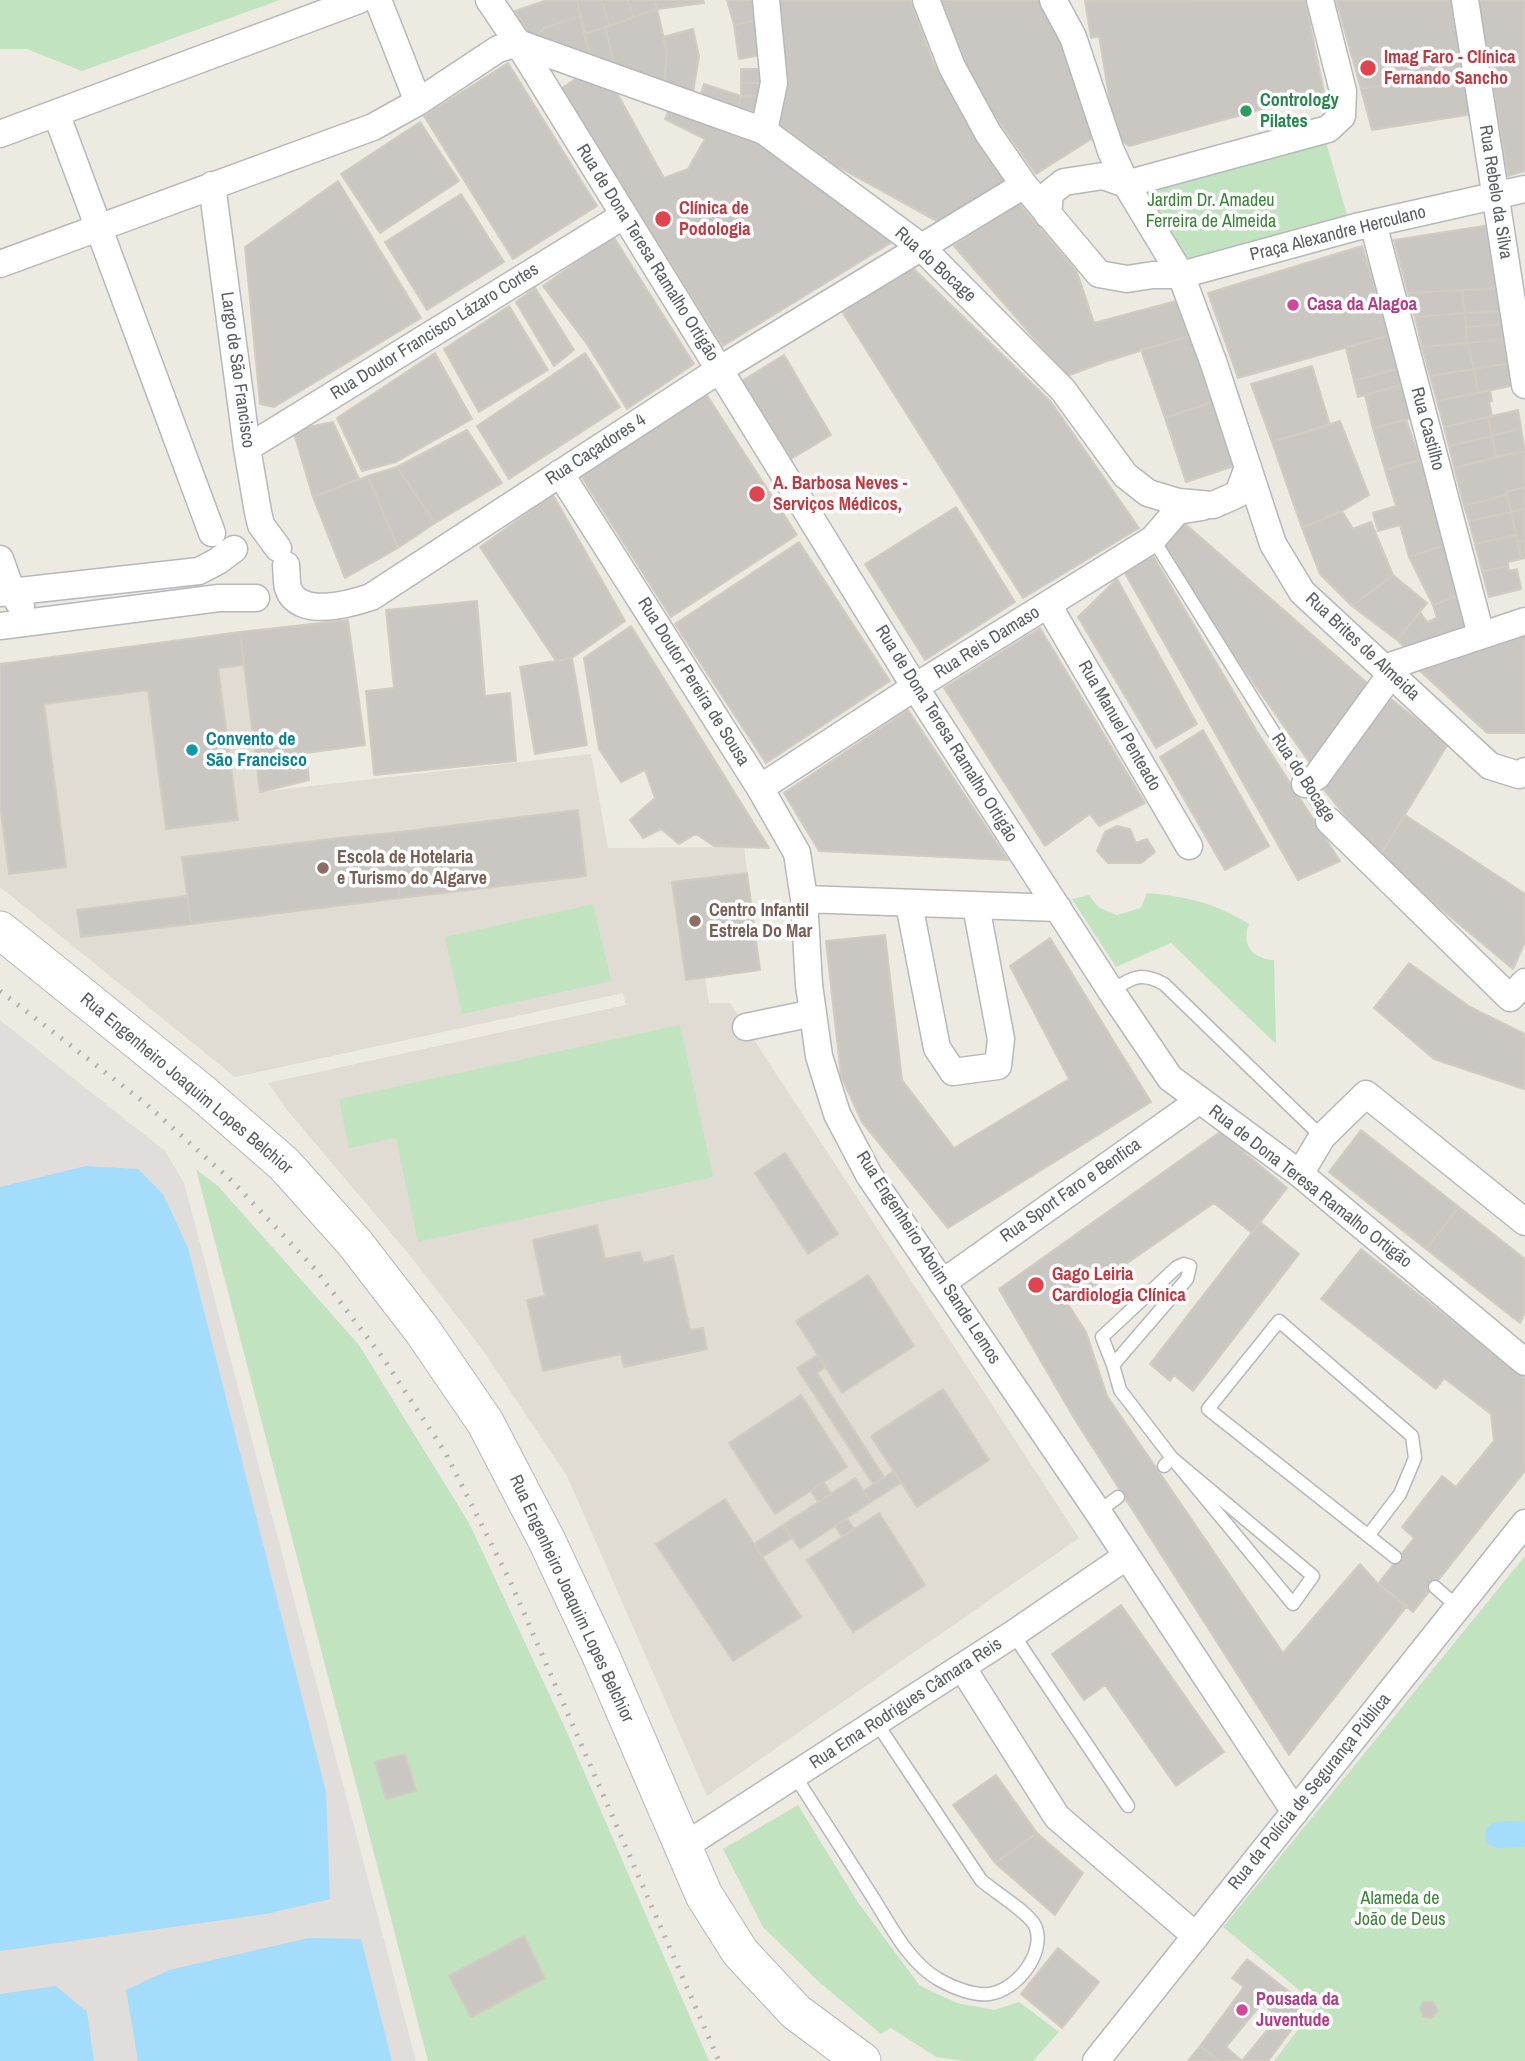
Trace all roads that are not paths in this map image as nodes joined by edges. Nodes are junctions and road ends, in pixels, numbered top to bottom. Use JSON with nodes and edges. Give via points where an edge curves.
{"nodes":[{"id":1,"x":359,"y":0,"type":"edge"},
{"id":2,"x":378,"y":0,"type":"edge"},
{"id":3,"x":489,"y":0,"type":"edge"},
{"id":4,"x":766,"y":0,"type":"edge"},
{"id":5,"x":926,"y":0,"type":"edge"},
{"id":6,"x":1053,"y":0,"type":"edge"},
{"id":7,"x":1320,"y":0,"type":"edge"},
{"id":8,"x":1465,"y":0,"type":"edge"},
{"id":9,"x":518,"y":43,"type":"junction"},
{"id":10,"x":572,"y":62,"type":"junction"},
{"id":11,"x":544,"y":84,"type":"junction"},
{"id":12,"x":418,"y":102,"type":"junction"},
{"id":13,"x":56,"y":113,"type":"junction"},
{"id":14,"x":764,"y":131,"type":"junction"},
{"id":15,"x":0,"y":134,"type":"edge"},
{"id":16,"x":1126,"y":184,"type":"junction"},
{"id":17,"x":212,"y":185,"type":"junction"},
{"id":18,"x":1024,"y":185,"type":"junction"},
{"id":19,"x":1525,"y":189,"type":"edge"},
{"id":20,"x":1496,"y":196,"type":"junction"},
{"id":21,"x":1048,"y":215,"type":"junction"},
{"id":22,"x":623,"y":216,"type":"junction"},
{"id":23,"x":1373,"y":223,"type":"junction"},
{"id":24,"x":99,"y":227,"type":"junction"},
{"id":25,"x":1159,"y":239,"type":"junction"},
{"id":26,"x":920,"y":246,"type":"junction"},
{"id":27,"x":0,"y":264,"type":"edge"},
{"id":28,"x":1181,"y":275,"type":"junction"},
{"id":29,"x":1148,"y":276,"type":"junction"},
{"id":30,"x":719,"y":370,"type":"junction"},
{"id":31,"x":1525,"y":384,"type":"edge"},
{"id":32,"x":247,"y":448,"type":"junction"},
{"id":33,"x":1248,"y":467,"type":"junction"},
{"id":34,"x":560,"y":473,"type":"junction"},
{"id":35,"x":1213,"y":505,"type":"junction"},
{"id":36,"x":212,"y":533,"type":"joint"},
{"id":37,"x":1153,"y":539,"type":"junction"},
{"id":38,"x":239,"y":545,"type":"junction"},
{"id":39,"x":282,"y":557,"type":"junction"},
{"id":40,"x":0,"y":559,"type":"edge"},
{"id":41,"x":6,"y":592,"type":"edge"},
{"id":42,"x":256,"y":598,"type":"junction"},
{"id":43,"x":1048,"y":605,"type":"junction"},
{"id":44,"x":53,"y":619,"type":"junction"},
{"id":45,"x":0,"y":620,"type":"edge"},
{"id":46,"x":1525,"y":621,"type":"edge"},
{"id":47,"x":0,"y":626,"type":"edge"},
{"id":48,"x":1481,"y":635,"type":"junction"},
{"id":49,"x":1387,"y":671,"type":"junction"},
{"id":50,"x":915,"y":687,"type":"junction"},
{"id":51,"x":1522,"y":773,"type":"edge"},
{"id":52,"x":1306,"y":784,"type":"junction"},
{"id":53,"x":760,"y":788,"type":"junction"},
{"id":54,"x":1329,"y":821,"type":"joint"},
{"id":55,"x":1189,"y":846,"type":"dead end"},
{"id":56,"x":803,"y":899,"type":"junction"},
{"id":57,"x":909,"y":904,"type":"junction"},
{"id":58,"x":976,"y":906,"type":"junction"},
{"id":59,"x":1058,"y":908,"type":"junction"},
{"id":60,"x":0,"y":930,"type":"edge"},
{"id":61,"x":1525,"y":982,"type":"edge"},
{"id":62,"x":1111,"y":991,"type":"junction"},
{"id":63,"x":813,"y":1013,"type":"junction"},
{"id":64,"x":746,"y":1027,"type":"dead end"},
{"id":65,"x":1200,"y":1100,"type":"junction"},
{"id":66,"x":1322,"y":1137,"type":"junction"},
{"id":67,"x":1300,"y":1174,"type":"junction"},
{"id":68,"x":1525,"y":1222,"type":"edge"},
{"id":69,"x":942,"y":1283,"type":"junction"},
{"id":70,"x":1525,"y":1362,"type":"edge"},
{"id":71,"x":1112,"y":1365,"type":"junction"},
{"id":72,"x":1168,"y":1462,"type":"junction"},
{"id":73,"x":1525,"y":1523,"type":"edge"},
{"id":74,"x":1368,"y":1536,"type":"junction"},
{"id":75,"x":1121,"y":1548,"type":"junction"},
{"id":76,"x":1395,"y":1557,"type":"dead end"},
{"id":77,"x":1436,"y":1587,"type":"dead end"},
{"id":78,"x":1458,"y":1607,"type":"junction"},
{"id":79,"x":1013,"y":1634,"type":"junction"},
{"id":80,"x":961,"y":1667,"type":"junction"},
{"id":81,"x":876,"y":1722,"type":"junction"},
{"id":82,"x":795,"y":1776,"type":"junction"},
{"id":83,"x":1128,"y":1806,"type":"dead end"},
{"id":84,"x":1295,"y":1812,"type":"junction"},
{"id":85,"x":683,"y":1847,"type":"junction"},
{"id":86,"x":1196,"y":1936,"type":"junction"},
{"id":87,"x":862,"y":2061,"type":"edge"},
{"id":88,"x":1096,"y":2061,"type":"edge"}],
"edges":[{"from":1,"to":13,"type":"street"},
{"from":2,"to":12,"type":"street"},
{"from":3,"to":9,"type":"street","name":"Rua de Dona Teresa Ramalho Ortigão"},
{"from":4,"to":14,"type":"street","via":[[775,83]]},
{"from":5,"to":18,"type":"street","name":"Praça Alexandre Herculano","via":[[952,67],[988,133]]},
{"from":6,"to":16,"type":"street","via":[[1073,37]]},
{"from":7,"to":16,"type":"street","via":[[1343,91],[1342,116],[1328,129]]},
{"from":8,"to":20,"type":"street","name":"Rua Rebelo da Silva"},
{"from":9,"to":10,"type":"street","name":"Rua do Bocage"},
{"from":9,"to":11,"type":"street","name":"Rua de Dona Teresa Ramalho Ortigão"},
{"from":9,"to":12,"type":"street","via":[[498,49]]},
{"from":10,"to":11,"type":"street"},
{"from":10,"to":14,"type":"street","name":"Rua do Bocage"},
{"from":11,"to":22,"type":"street","name":"Rua de Dona Teresa Ramalho Ortigão"},
{"from":12,"to":17,"type":"street","via":[[373,127]]},
{"from":13,"to":15,"type":"street"},
{"from":13,"to":24,"type":"street"},
{"from":14,"to":26,"type":"street","name":"Rua do Bocage"},
{"from":16,"to":21,"type":"street","via":[[1103,176],[1064,182],[1050,192]]},
{"from":16,"to":25,"type":"street"},
{"from":17,"to":24,"type":"street"},
{"from":17,"to":32,"type":"street","name":"Largo de São Francisco"},
{"from":18,"to":21,"type":"street","name":"Praça Alexandre Herculano"},
{"from":18,"to":26,"type":"street","name":"Rua Caçadores 4"},
{"from":19,"to":20,"type":"street","name":"Praça Alexandre Herculano"},
{"from":20,"to":23,"type":"street","name":"Praça Alexandre Herculano"},
{"from":20,"to":31,"type":"street","name":"Rua Rebelo da Silva"},
{"from":21,"to":29,"type":"street","name":"Praça Alexandre Herculano","via":[[1099,274],[1127,279]]},
{"from":22,"to":30,"type":"street","name":"Rua de Dona Teresa Ramalho Ortigão"},
{"from":22,"to":32,"type":"street","name":"Rua Doutor Francisco Lázaro Cortes"},
{"from":23,"to":28,"type":"street","name":"Praça Alexandre Herculano"},
{"from":23,"to":48,"type":"street","name":"Rua Castilho"},
{"from":24,"to":27,"type":"street"},
{"from":24,"to":36,"type":"street"},
{"from":25,"to":28,"type":"street"},
{"from":25,"to":29,"type":"street","via":[[1159,260]]},
{"from":26,"to":30,"type":"street","name":"Rua Caçadores 4"},
{"from":26,"to":35,"type":"street","name":"Rua do Bocage","via":[[1063,390],[1125,475],[1148,493]]},
{"from":28,"to":29,"type":"street","name":"Praça Alexandre Herculano"},
{"from":28,"to":33,"type":"street","name":"Rua Brites de Almeida"},
{"from":30,"to":34,"type":"street","name":"Rua Caçadores 4"},
{"from":30,"to":50,"type":"street","name":"Rua de Dona Teresa Ramalho Ortigão"},
{"from":32,"to":39,"type":"street","name":"Largo de São Francisco","via":[[261,526]]},
{"from":33,"to":35,"type":"street","via":[[1238,494]]},
{"from":33,"to":49,"type":"street","name":"Rua Brites de Almeida","via":[[1273,544],[1302,592]]},
{"from":34,"to":39,"type":"street","name":"Rua Caçadores 4","via":[[371,597],[341,606],[302,603],[289,590]]},
{"from":34,"to":53,"type":"street","name":"Rua Doutor Pereira de Sousa"},
{"from":35,"to":37,"type":"street","name":"Rua Reis Damaso","via":[[1177,512]]},
{"from":36,"to":38,"type":"lane","via":[[222,544]]},
{"from":37,"to":43,"type":"street","name":"Rua Reis Damaso"},
{"from":37,"to":52,"type":"lane","name":"Rua do Bocage"},
{"from":38,"to":39,"type":"street","via":[[262,539]]},
{"from":38,"to":41,"type":"street","via":[[199,571]]},
{"from":38,"to":42,"type":"street","via":[[226,566],[231,585],[246,597]]},
{"from":39,"to":42,"type":"street","via":[[285,575],[275,592]]},
{"from":40,"to":41,"type":"street"},
{"from":41,"to":44,"type":"street","via":[[31,614]]},
{"from":41,"to":45,"type":"street","via":[[12,608]]},
{"from":42,"to":44,"type":"street","via":[[219,598]]},
{"from":43,"to":50,"type":"street","name":"Rua Reis Damaso"},
{"from":43,"to":55,"type":"street","name":"Rua Manuel Penteado"},
{"from":44,"to":47,"type":"street"},
{"from":46,"to":48,"type":"street"},
{"from":48,"to":49,"type":"street"},
{"from":49,"to":51,"type":"street","name":"Rua Brites de Almeida","via":[[1490,766]]},
{"from":49,"to":52,"type":"street","via":[[1317,776]]},
{"from":50,"to":53,"type":"street","name":"Rua Reis Damaso"},
{"from":50,"to":59,"type":"street","name":"Rua de Dona Teresa Ramalho Ortigão"},
{"from":52,"to":54,"type":"lane","name":"Rua do Bocage"},
{"from":53,"to":56,"type":"street","name":"Rua Doutor Pereira de Sousa","via":[[797,853]]},
{"from":54,"to":61,"type":"street","name":"Rua do Bocage","via":[[1510,998]]},
{"from":56,"to":57,"type":"street"},
{"from":56,"to":63,"type":"street","name":"Rua Engenheiro Aboim Sande Lemos"},
{"from":57,"to":58,"type":"street"},
{"from":57,"to":58,"type":"street","via":[[937,1048],[953,1073],[998,1066],[1001,1039]]},
{"from":58,"to":59,"type":"street"},
{"from":59,"to":62,"type":"street","name":"Rua de Dona Teresa Ramalho Ortigão"},
{"from":60,"to":85,"type":"street","name":"Rua Engenheiro Joaquim Lopes Belchior","via":[[284,1164],[354,1241],[422,1330],[485,1422],[547,1541]]},
{"from":62,"to":65,"type":"street","name":"Rua de Dona Teresa Ramalho Ortigão","via":[[1170,1078]]},
{"from":62,"to":66,"type":"lane","via":[[1133,978],[1149,976],[1164,984]]},
{"from":63,"to":64,"type":"street"},
{"from":63,"to":69,"type":"street","name":"Rua Engenheiro Aboim Sande Lemos","via":[[819,1056],[836,1114],[869,1175]]},
{"from":65,"to":67,"type":"street","name":"Rua de Dona Teresa Ramalho Ortigão"},
{"from":65,"to":69,"type":"street","name":"Rua Sport Faro e Benfica"},
{"from":66,"to":67,"type":"street"},
{"from":66,"to":68,"type":"street","via":[[1366,1094]]},
{"from":67,"to":70,"type":"street","name":"Rua de Dona Teresa Ramalho Ortigão"},
{"from":69,"to":75,"type":"street","name":"Rua Engenheiro Aboim Sande Lemos","via":[[1108,1504]]},
{"from":71,"to":71,"type":"lane","via":[[1102,1337],[1177,1266],[1190,1266],[1187,1279]]},
{"from":71,"to":72,"type":"lane","via":[[1120,1390]]},
{"from":72,"to":72,"type":"lane","via":[[1276,1583],[1293,1604],[1313,1576]]},
{"from":73,"to":78,"type":"street","name":"Rua da Polícia de Segurança Pública"},
{"from":74,"to":74,"type":"lane","via":[[1209,1409],[1279,1321],[1412,1436],[1415,1458],[1400,1494]]},
{"from":74,"to":76,"type":"lane"},
{"from":75,"to":79,"type":"street","name":"Rua Ema Rodrigues Câmara Reis"},
{"from":75,"to":84,"type":"street"},
{"from":77,"to":78,"type":"lane"},
{"from":78,"to":84,"type":"street","name":"Rua da Polícia de Segurança Pública"},
{"from":79,"to":80,"type":"street","name":"Rua Ema Rodrigues Câmara Reis"},
{"from":79,"to":83,"type":"lane"},
{"from":80,"to":81,"type":"street","name":"Rua Ema Rodrigues Câmara Reis"},
{"from":80,"to":86,"type":"street","via":[[1057,1817]]},
{"from":81,"to":82,"type":"street","name":"Rua Ema Rodrigues Câmara Reis"},
{"from":81,"to":82,"type":"lane","via":[[981,1880],[1025,1912],[1036,1927],[1038,1944],[1032,1961],[1010,1986],[989,1994],[965,1991],[938,1979],[911,1956]]},
{"from":82,"to":85,"type":"street","name":"Rua Ema Rodrigues Câmara Reis"},
{"from":84,"to":86,"type":"street","name":"Rua da Polícia de Segurança Pública"},
{"from":85,"to":87,"type":"street","name":"Rua Engenheiro Joaquim Lopes Belchior","via":[[704,1895],[740,1952],[796,2012]]},
{"from":86,"to":88,"type":"street","name":"Rua da Polícia de Segurança Pública"}]}
